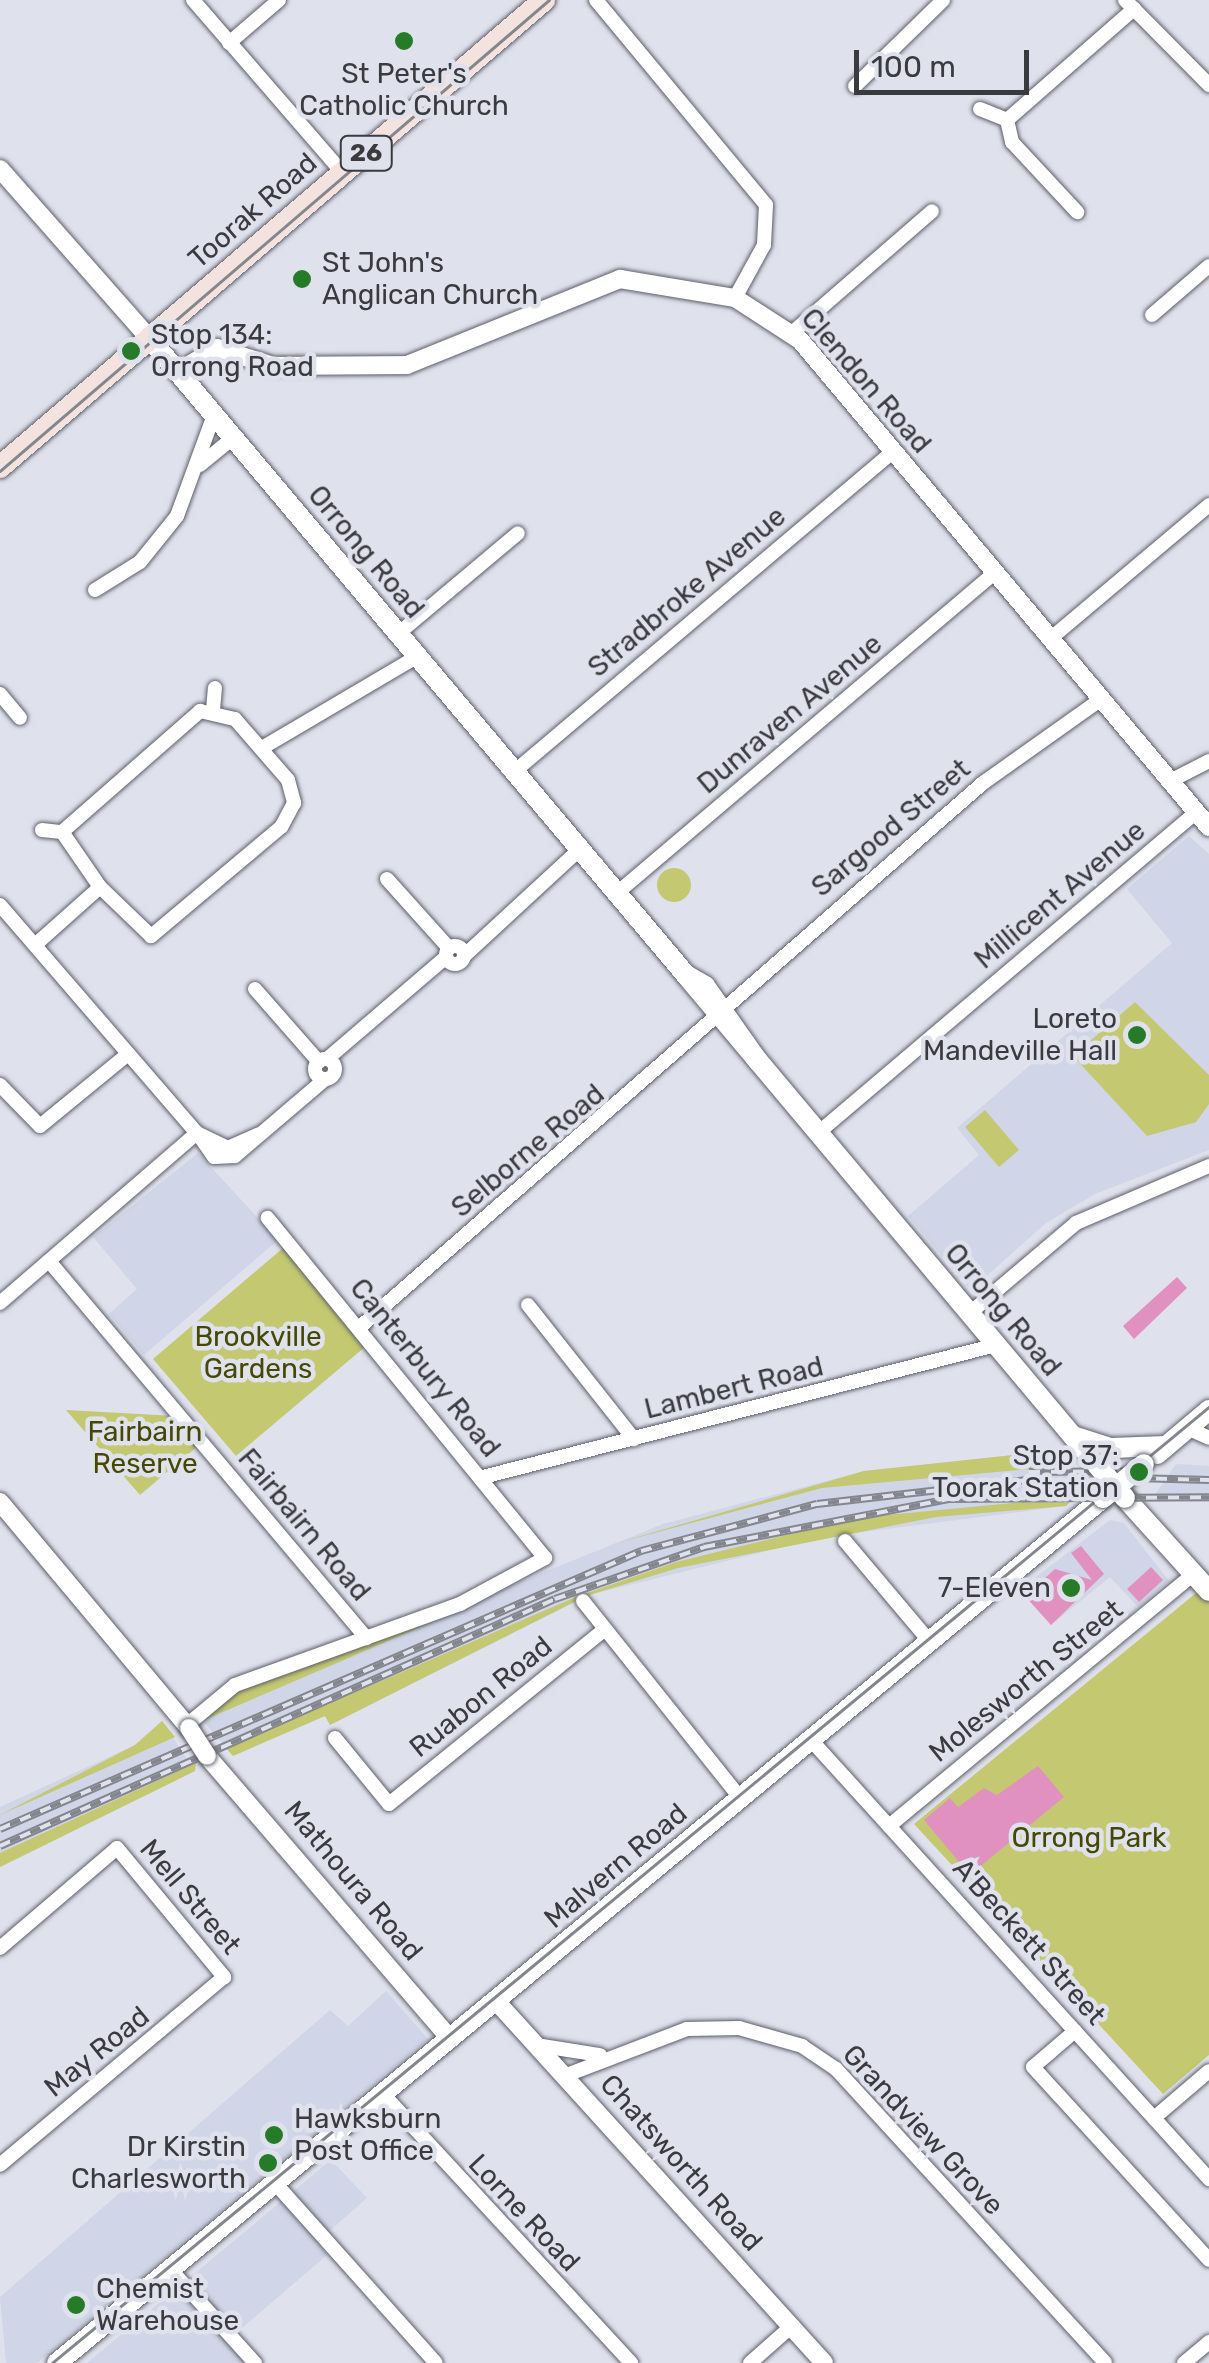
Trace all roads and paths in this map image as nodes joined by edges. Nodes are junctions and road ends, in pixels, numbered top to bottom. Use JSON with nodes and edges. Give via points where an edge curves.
{"nodes":[{"id":1,"x":193,"y":0,"type":"edge"},
{"id":2,"x":280,"y":0,"type":"edge"},
{"id":3,"x":544,"y":0,"type":"edge"},
{"id":4,"x":596,"y":0,"type":"edge"},
{"id":5,"x":943,"y":0,"type":"edge"},
{"id":6,"x":1130,"y":4,"type":"edge"},
{"id":7,"x":229,"y":43,"type":"junction"},
{"id":8,"x":1209,"y":85,"type":"edge"},
{"id":9,"x":855,"y":86,"type":"dead end"},
{"id":10,"x":980,"y":108,"type":"dead end"},
{"id":11,"x":1007,"y":120,"type":"junction"},
{"id":12,"x":0,"y":169,"type":"edge"},
{"id":13,"x":343,"y":172,"type":"junction"},
{"id":14,"x":932,"y":211,"type":"dead end"},
{"id":15,"x":1078,"y":212,"type":"dead end"},
{"id":16,"x":1209,"y":266,"type":"edge"},
{"id":17,"x":735,"y":298,"type":"junction"},
{"id":18,"x":1152,"y":315,"type":"dead end"},
{"id":19,"x":792,"y":332,"type":"junction"},
{"id":20,"x":150,"y":339,"type":"junction"},
{"id":21,"x":182,"y":377,"type":"junction"},
{"id":22,"x":214,"y":415,"type":"junction"},
{"id":23,"x":234,"y":437,"type":"junction"},
{"id":24,"x":892,"y":452,"type":"junction"},
{"id":25,"x":200,"y":466,"type":"junction"},
{"id":26,"x":0,"y":467,"type":"edge"},
{"id":27,"x":1209,"y":505,"type":"edge"},
{"id":28,"x":518,"y":533,"type":"dead end"},
{"id":29,"x":994,"y":573,"type":"junction"},
{"id":30,"x":94,"y":590,"type":"dead end"},
{"id":31,"x":399,"y":633,"type":"junction"},
{"id":32,"x":1050,"y":639,"type":"junction"},
{"id":33,"x":418,"y":656,"type":"junction"},
{"id":34,"x":215,"y":688,"type":"dead end"},
{"id":35,"x":0,"y":694,"type":"edge"},
{"id":36,"x":1101,"y":700,"type":"junction"},
{"id":37,"x":213,"y":710,"type":"junction"},
{"id":38,"x":20,"y":718,"type":"dead end"},
{"id":39,"x":262,"y":748,"type":"junction"},
{"id":40,"x":1209,"y":761,"type":"edge"},
{"id":41,"x":514,"y":771,"type":"junction"},
{"id":42,"x":1170,"y":781,"type":"junction"},
{"id":43,"x":294,"y":804,"type":"junction"},
{"id":44,"x":311,"y":805,"type":"dead end"},
{"id":45,"x":1203,"y":820,"type":"edge"},
{"id":46,"x":42,"y":830,"type":"dead end"},
{"id":47,"x":62,"y":832,"type":"junction"},
{"id":48,"x":580,"y":849,"type":"junction"},
{"id":49,"x":387,"y":879,"type":"dead end"},
{"id":50,"x":100,"y":887,"type":"junction"},
{"id":51,"x":617,"y":894,"type":"junction"},
{"id":52,"x":0,"y":904,"type":"edge"},
{"id":53,"x":35,"y":945,"type":"junction"},
{"id":54,"x":454,"y":954,"type":"junction"},
{"id":55,"x":255,"y":989,"type":"dead end"},
{"id":56,"x":719,"y":1014,"type":"junction"},
{"id":57,"x":128,"y":1054,"type":"junction"},
{"id":58,"x":324,"y":1068,"type":"junction"},
{"id":59,"x":0,"y":1085,"type":"edge"},
{"id":60,"x":818,"y":1132,"type":"junction"},
{"id":61,"x":198,"y":1133,"type":"junction"},
{"id":62,"x":1209,"y":1166,"type":"edge"},
{"id":63,"x":268,"y":1218,"type":"dead end"},
{"id":64,"x":49,"y":1261,"type":"junction"},
{"id":65,"x":0,"y":1303,"type":"edge"},
{"id":66,"x":528,"y":1305,"type":"dead end"},
{"id":67,"x":970,"y":1313,"type":"junction"},
{"id":68,"x":360,"y":1327,"type":"junction"},
{"id":69,"x":996,"y":1344,"type":"junction"},
{"id":70,"x":1209,"y":1410,"type":"edge"},
{"id":71,"x":1187,"y":1428,"type":"junction"},
{"id":72,"x":1071,"y":1434,"type":"junction"},
{"id":73,"x":1209,"y":1438,"type":"edge"},
{"id":74,"x":634,"y":1439,"type":"junction"},
{"id":75,"x":1166,"y":1446,"type":"junction"},
{"id":76,"x":482,"y":1477,"type":"junction"},
{"id":77,"x":1115,"y":1494,"type":"junction"},
{"id":78,"x":0,"y":1502,"type":"edge"},
{"id":79,"x":845,"y":1540,"type":"dead end"},
{"id":80,"x":1194,"y":1574,"type":"junction"},
{"id":81,"x":1209,"y":1591,"type":"edge"},
{"id":82,"x":582,"y":1601,"type":"dead end"},
{"id":83,"x":605,"y":1629,"type":"junction"},
{"id":84,"x":366,"y":1638,"type":"junction"},
{"id":85,"x":930,"y":1642,"type":"junction"},
{"id":86,"x":190,"y":1729,"type":"junction"},
{"id":87,"x":335,"y":1738,"type":"dead end"},
{"id":88,"x":810,"y":1740,"type":"junction"},
{"id":89,"x":740,"y":1798,"type":"junction"},
{"id":90,"x":889,"y":1826,"type":"junction"},
{"id":91,"x":0,"y":1948,"type":"edge"},
{"id":92,"x":224,"y":1977,"type":"joint"},
{"id":93,"x":496,"y":2001,"type":"junction"},
{"id":94,"x":1076,"y":2031,"type":"junction"},
{"id":95,"x":450,"y":2038,"type":"junction"},
{"id":96,"x":536,"y":2045,"type":"junction"},
{"id":97,"x":600,"y":2055,"type":"junction"},
{"id":98,"x":1209,"y":2071,"type":"edge"},
{"id":99,"x":564,"y":2076,"type":"junction"},
{"id":100,"x":383,"y":2094,"type":"junction"},
{"id":101,"x":1154,"y":2118,"type":"junction"},
{"id":102,"x":0,"y":2165,"type":"edge"},
{"id":103,"x":1209,"y":2179,"type":"edge"},
{"id":104,"x":275,"y":2183,"type":"junction"},
{"id":105,"x":1209,"y":2260,"type":"edge"},
{"id":106,"x":170,"y":2270,"type":"junction"},
{"id":107,"x":792,"y":2325,"type":"junction"},
{"id":108,"x":1209,"y":2342,"type":"edge"},
{"id":109,"x":57,"y":2363,"type":"edge"},
{"id":110,"x":256,"y":2363,"type":"edge"},
{"id":111,"x":436,"y":2363,"type":"edge"},
{"id":112,"x":631,"y":2363,"type":"edge"},
{"id":113,"x":750,"y":2363,"type":"edge"},
{"id":114,"x":824,"y":2363,"type":"edge"},
{"id":115,"x":1105,"y":2363,"type":"edge"},
{"id":116,"x":1184,"y":2363,"type":"edge"}],
"edges":[{"from":1,"to":7,"type":"street"},
{"from":2,"to":7,"type":"street"},
{"from":3,"to":13,"type":"main road","name":"Toorak Road","number":"26"},
{"from":4,"to":17,"type":"street","via":[[766,205],[764,245]]},
{"from":5,"to":9,"type":"street"},
{"from":6,"to":8,"type":"street"},
{"from":6,"to":11,"type":"street"},
{"from":7,"to":13,"type":"street"},
{"from":10,"to":11,"type":"street"},
{"from":11,"to":15,"type":"street","via":[[1012,142]]},
{"from":12,"to":20,"type":"street","name":"Orrong Road"},
{"from":13,"to":20,"type":"main road","name":"Toorak Road","number":"26"},
{"from":14,"to":19,"type":"street"},
{"from":16,"to":18,"type":"street"},
{"from":17,"to":19,"type":"street","name":"Clendon Road"},
{"from":17,"to":21,"type":"street","name":"Clendon Road","via":[[620,280],[560,296],[458,351],[385,369],[273,366],[208,350]]},
{"from":19,"to":24,"type":"street","name":"Clendon Road"},
{"from":20,"to":21,"type":"main road","name":"Orrong Road"},
{"from":20,"to":26,"type":"main road","name":"Toorak Road","number":"26"},
{"from":21,"to":22,"type":"main road","name":"Orrong Road"},
{"from":22,"to":23,"type":"main road","name":"Orrong Road"},
{"from":22,"to":25,"type":"street"},
{"from":23,"to":25,"type":"street"},
{"from":23,"to":31,"type":"main road","name":"Orrong Road"},
{"from":24,"to":29,"type":"street","name":"Clendon Road"},
{"from":24,"to":41,"type":"street","name":"Stradbroke Avenue"},
{"from":25,"to":30,"type":"street","via":[[155,546]]},
{"from":27,"to":32,"type":"street"},
{"from":28,"to":31,"type":"street"},
{"from":29,"to":32,"type":"street","name":"Clendon Road"},
{"from":29,"to":51,"type":"street","name":"Dunraven Avenue"},
{"from":31,"to":33,"type":"main road","name":"Orrong Road"},
{"from":32,"to":36,"type":"street","name":"Clendon Road"},
{"from":33,"to":39,"type":"street"},
{"from":33,"to":41,"type":"main road","name":"Orrong Road"},
{"from":34,"to":37,"type":"street"},
{"from":35,"to":38,"type":"street"},
{"from":36,"to":42,"type":"street","name":"Clendon Road"},
{"from":36,"to":56,"type":"street","name":"Sargood Street","via":[[982,782]]},
{"from":37,"to":39,"type":"street"},
{"from":37,"to":47,"type":"street","via":[[187,719]]},
{"from":39,"to":43,"type":"street"},
{"from":40,"to":42,"type":"street"},
{"from":41,"to":48,"type":"main road","name":"Orrong Road"},
{"from":42,"to":45,"type":"street","name":"Clendon Road"},
{"from":43,"to":44,"type":"street"},
{"from":43,"to":50,"type":"street","via":[[280,827],[150,944]]},
{"from":45,"to":60,"type":"street","name":"Millicent Avenue"},
{"from":46,"to":47,"type":"street"},
{"from":47,"to":50,"type":"street"},
{"from":48,"to":51,"type":"main road","name":"Orrong Road"},
{"from":48,"to":54,"type":"street"},
{"from":49,"to":54,"type":"street"},
{"from":50,"to":53,"type":"street"},
{"from":51,"to":56,"type":"main road","name":"Orrong Road"},
{"from":52,"to":53,"type":"street"},
{"from":53,"to":57,"type":"street"},
{"from":54,"to":58,"type":"street"},
{"from":55,"to":58,"type":"street"},
{"from":56,"to":60,"type":"main road","name":"Orrong Road"},
{"from":56,"to":68,"type":"street","name":"Selborne Road"},
{"from":57,"to":59,"type":"street","via":[[40,1126]]},
{"from":57,"to":61,"type":"street"},
{"from":58,"to":61,"type":"street","via":[[259,1134],[228,1148]]},
{"from":60,"to":67,"type":"main road","name":"Orrong Road"},
{"from":61,"to":64,"type":"street"},
{"from":62,"to":67,"type":"street","via":[[1076,1223]]},
{"from":63,"to":68,"type":"street","name":"Canterbury Road"},
{"from":64,"to":65,"type":"street"},
{"from":64,"to":84,"type":"street","name":"Fairbairn Road"},
{"from":66,"to":74,"type":"street"},
{"from":67,"to":69,"type":"main road","name":"Orrong Road"},
{"from":68,"to":76,"type":"street","name":"Canterbury Road"},
{"from":69,"to":72,"type":"main road","name":"Orrong Road"},
{"from":69,"to":74,"type":"street","name":"Lambert Road"},
{"from":70,"to":71,"type":"main road","name":"Malvern Road"},
{"from":71,"to":73,"type":"street"},
{"from":71,"to":75,"type":"main road","name":"Malvern Road"},
{"from":72,"to":75,"type":"main road","via":[[1117,1448]]},
{"from":72,"to":77,"type":"main road","name":"Orrong Road","bridge":true},
{"from":74,"to":76,"type":"street","name":"Lambert Road"},
{"from":75,"to":77,"type":"main road","name":"Malvern Road","bridge":true},
{"from":76,"to":84,"type":"street","name":"Canterbury Road","via":[[541,1551],[543,1563]]},
{"from":77,"to":80,"type":"main road","name":"Orrong Road"},
{"from":77,"to":85,"type":"main road","name":"Malvern Road"},
{"from":78,"to":86,"type":"street","name":"Mathoura Road"},
{"from":79,"to":85,"type":"street"},
{"from":80,"to":81,"type":"main road","name":"Orrong Road"},
{"from":80,"to":90,"type":"street","name":"Molesworth Street"},
{"from":82,"to":83,"type":"street"},
{"from":83,"to":87,"type":"street","name":"Ruabon Road","via":[[389,1804]]},
{"from":83,"to":89,"type":"street"},
{"from":84,"to":86,"type":"street","via":[[235,1684]]},
{"from":85,"to":88,"type":"main road","name":"Malvern Road"},
{"from":86,"to":95,"type":"street","name":"Mathoura Road","bridge":true},
{"from":88,"to":89,"type":"main road","name":"Malvern Road"},
{"from":88,"to":90,"type":"street","name":"A'Beckett Street"},
{"from":89,"to":93,"type":"main road","name":"Malvern Road"},
{"from":90,"to":94,"type":"street","name":"A'Beckett Street"},
{"from":91,"to":92,"type":"street","name":"Mell Street","via":[[117,1848]]},
{"from":92,"to":102,"type":"street","name":"May Road"},
{"from":93,"to":95,"type":"main road","name":"Malvern Road"},
{"from":93,"to":96,"type":"street","name":"Chatsworth Road"},
{"from":94,"to":101,"type":"street","name":"A'Beckett Street"},
{"from":94,"to":105,"type":"street","via":[[1033,2067]]},
{"from":95,"to":100,"type":"main road","name":"Malvern Road"},
{"from":96,"to":97,"type":"street","name":"Grandview Grove"},
{"from":96,"to":99,"type":"street","name":"Chatsworth Road"},
{"from":97,"to":99,"type":"street","name":"Grandview Grove"},
{"from":97,"to":115,"type":"street","name":"Grandview Grove","via":[[711,2027],[763,2033],[815,2053]]},
{"from":98,"to":101,"type":"street"},
{"from":99,"to":107,"type":"street","name":"Chatsworth Road"},
{"from":100,"to":104,"type":"main road","name":"Malvern Road"},
{"from":100,"to":112,"type":"street","name":"Lorne Road"},
{"from":101,"to":103,"type":"street","name":"A'Beckett Street"},
{"from":104,"to":106,"type":"main road","name":"Malvern Road"},
{"from":104,"to":111,"type":"street"},
{"from":106,"to":109,"type":"main road","name":"Malvern Road"},
{"from":106,"to":110,"type":"street"},
{"from":107,"to":113,"type":"street"},
{"from":107,"to":114,"type":"street","name":"Chatsworth Road"},
{"from":108,"to":116,"type":"street"}]}
